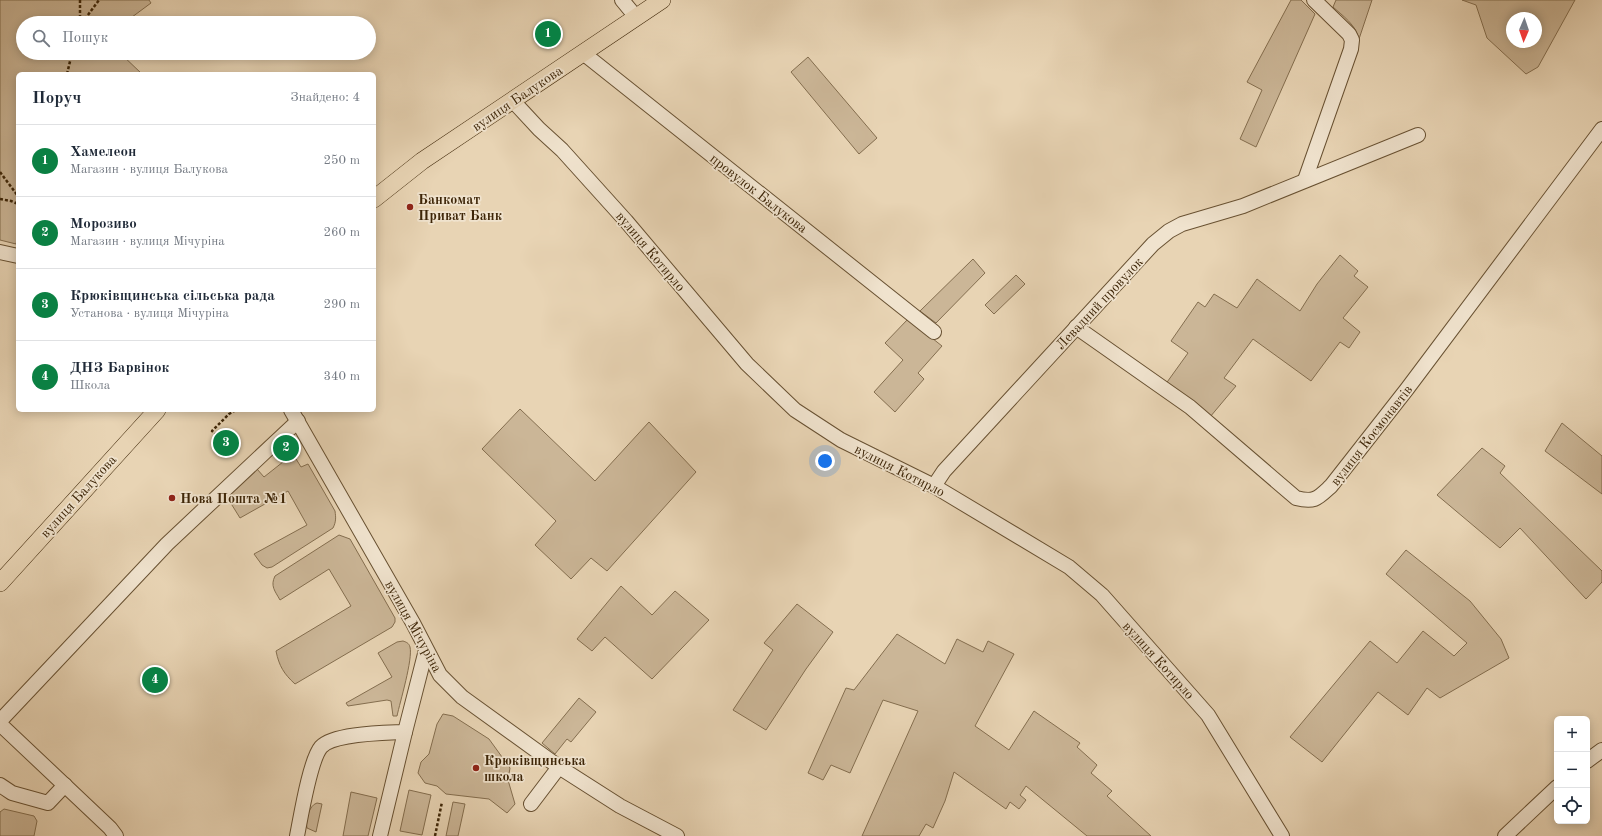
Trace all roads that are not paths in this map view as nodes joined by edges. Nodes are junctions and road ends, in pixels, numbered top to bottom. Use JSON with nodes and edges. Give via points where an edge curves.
{"nodes":[{"id":1,"x":622,"y":0,"type":"edge"},
{"id":2,"x":662,"y":0,"type":"edge"},
{"id":3,"x":1314,"y":0,"type":"edge"},
{"id":4,"x":636,"y":17,"type":"junction"},
{"id":5,"x":583,"y":53,"type":"junction"},
{"id":6,"x":513,"y":101,"type":"junction"},
{"id":7,"x":1602,"y":129,"type":"edge"},
{"id":8,"x":1418,"y":135,"type":"dead end"},
{"id":9,"x":1305,"y":180,"type":"junction"},
{"id":10,"x":376,"y":197,"type":"edge"},
{"id":11,"x":0,"y":252,"type":"edge"},
{"id":12,"x":16,"y":256,"type":"edge"},
{"id":13,"x":1076,"y":326,"type":"junction"},
{"id":14,"x":934,"y":332,"type":"dead end"},
{"id":15,"x":155,"y":412,"type":"edge"},
{"id":16,"x":295,"y":416,"type":"edge"},
{"id":17,"x":934,"y":486,"type":"junction"},
{"id":18,"x":0,"y":583,"type":"edge"},
{"id":19,"x":426,"y":650,"type":"junction"},
{"id":20,"x":0,"y":723,"type":"edge"},
{"id":21,"x":405,"y":732,"type":"junction"},
{"id":22,"x":1602,"y":750,"type":"edge"},
{"id":23,"x":1590,"y":759,"type":"edge"},
{"id":24,"x":559,"y":767,"type":"junction"},
{"id":25,"x":0,"y":785,"type":"edge"},
{"id":26,"x":65,"y":785,"type":"junction"},
{"id":27,"x":1556,"y":788,"type":"edge"},
{"id":28,"x":531,"y":804,"type":"dead end"},
{"id":29,"x":116,"y":836,"type":"edge"},
{"id":30,"x":297,"y":836,"type":"edge"},
{"id":31,"x":380,"y":836,"type":"edge"},
{"id":32,"x":677,"y":836,"type":"edge"},
{"id":33,"x":1282,"y":836,"type":"edge"},
{"id":34,"x":1505,"y":836,"type":"edge"}],
"edges":[{"from":1,"to":4,"type":"street"},
{"from":2,"to":4,"type":"main road","name":"вулиця Балукова"},
{"from":3,"to":9,"type":"street","via":[[1352,40]]},
{"from":4,"to":5,"type":"main road","name":"вулиця Балукова"},
{"from":5,"to":6,"type":"main road","name":"вулиця Балукова"},
{"from":5,"to":14,"type":"street","name":"провулок Балукова"},
{"from":6,"to":10,"type":"main road","name":"вулиця Балукова","via":[[422,161]]},
{"from":6,"to":17,"type":"street","name":"вулиця Котирло","via":[[538,129],[562,150],[626,221],[747,364],[795,410],[841,440]]},
{"from":7,"to":13,"type":"street","name":"вулиця Космонавтів","via":[[1408,389],[1331,486],[1320,496],[1308,501],[1296,498],[1190,407]]},
{"from":8,"to":9,"type":"street","name":"Левадний провулок"},
{"from":9,"to":13,"type":"street","name":"Левадний провулок","via":[[1243,206],[1182,224],[1169,231]]},
{"from":11,"to":12,"type":"street"},
{"from":13,"to":17,"type":"street","name":"Левадний провулок","via":[[944,471]]},
{"from":15,"to":18,"type":"main road","name":"вулиця Балукова"},
{"from":16,"to":19,"type":"street","name":"вулиця Мічуріна"},
{"from":16,"to":20,"type":"street","via":[[167,544]]},
{"from":17,"to":33,"type":"street","name":"вулиця Котирло","via":[[1069,567],[1102,595],[1208,715]]},
{"from":19,"to":21,"type":"street"},
{"from":19,"to":24,"type":"street","name":"вулиця Мічуріна","via":[[440,675],[462,697]]},
{"from":20,"to":26,"type":"street"},
{"from":21,"to":30,"type":"street","via":[[368,733],[333,740],[322,746],[314,758]]},
{"from":21,"to":31,"type":"street"},
{"from":22,"to":23,"type":"street"},
{"from":24,"to":28,"type":"street"},
{"from":24,"to":32,"type":"street","name":"вулиця Мічуріна","via":[[620,806]]},
{"from":25,"to":26,"type":"street","via":[[12,793],[48,803]]},
{"from":26,"to":29,"type":"street"},
{"from":27,"to":34,"type":"street"}]}
